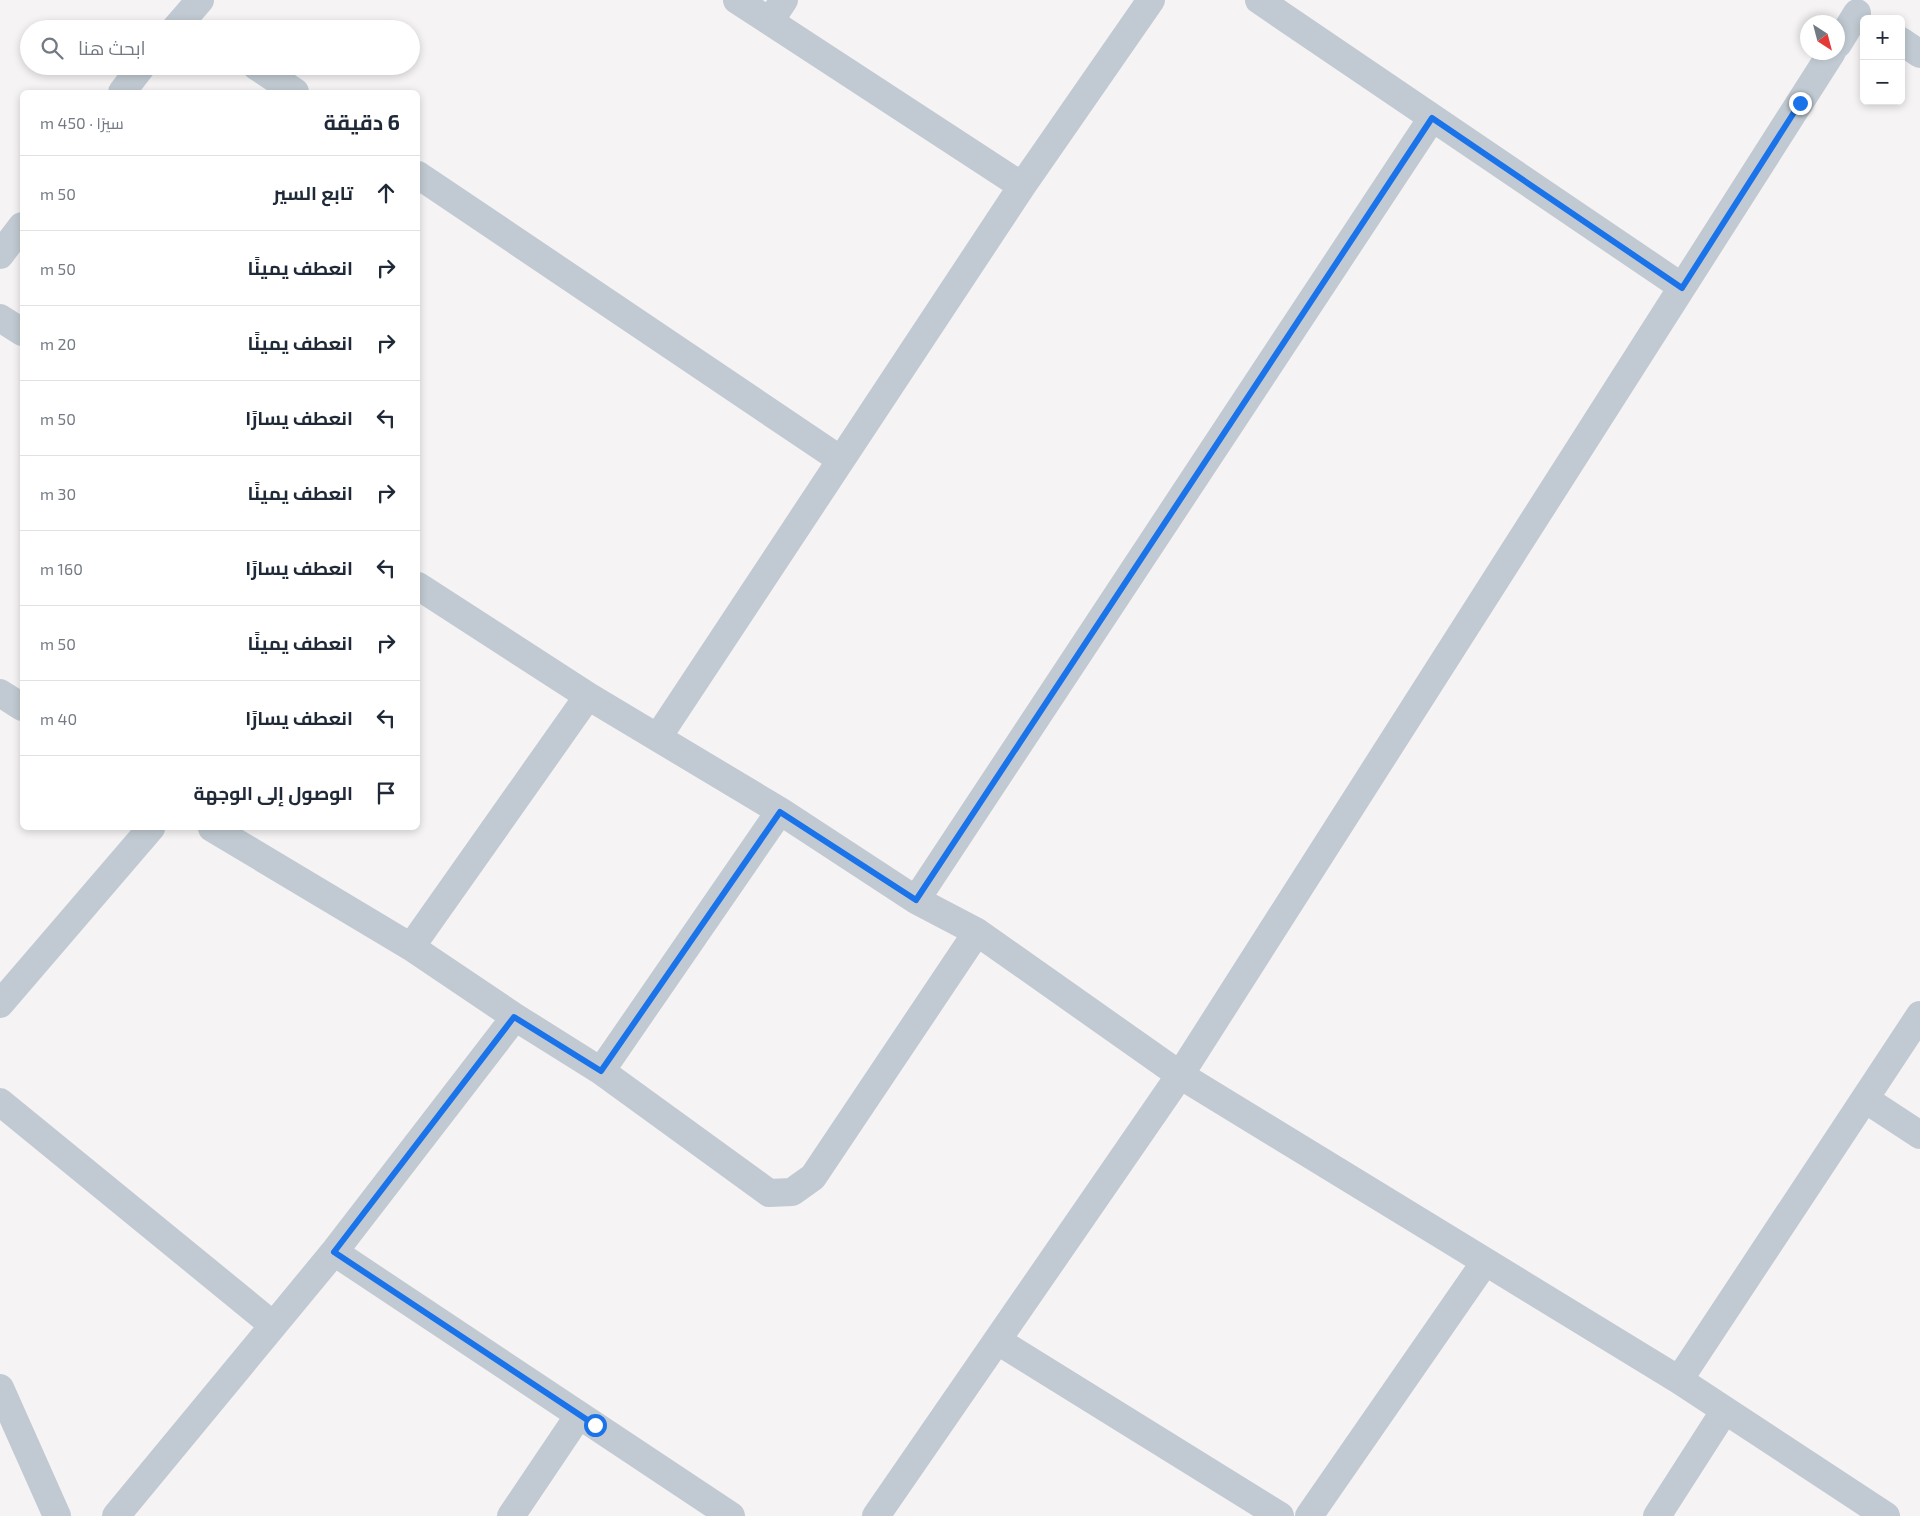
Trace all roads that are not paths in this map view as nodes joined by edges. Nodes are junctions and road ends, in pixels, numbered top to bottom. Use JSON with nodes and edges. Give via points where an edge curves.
{"nodes":[{"id":1,"x":737,"y":0,"type":"edge"},
{"id":2,"x":1151,"y":0,"type":"edge"},
{"id":3,"x":1259,"y":0,"type":"edge"},
{"id":4,"x":1854,"y":10,"type":"edge"},
{"id":5,"x":777,"y":11,"type":"edge"},
{"id":6,"x":1845,"y":29,"type":"edge"},
{"id":7,"x":1905,"y":44,"type":"edge"},
{"id":8,"x":1920,"y":54,"type":"edge"},
{"id":9,"x":1827,"y":60,"type":"edge"},
{"id":10,"x":135,"y":75,"type":"edge"},
{"id":11,"x":270,"y":75,"type":"edge"},
{"id":12,"x":124,"y":90,"type":"edge"},
{"id":13,"x":292,"y":90,"type":"edge"},
{"id":14,"x":1432,"y":118,"type":"junction"},
{"id":15,"x":420,"y":176,"type":"edge"},
{"id":16,"x":1022,"y":186,"type":"junction"},
{"id":17,"x":20,"y":229,"type":"edge"},
{"id":18,"x":0,"y":255,"type":"edge"},
{"id":19,"x":1682,"y":288,"type":"junction"},
{"id":20,"x":0,"y":318,"type":"edge"},
{"id":21,"x":20,"y":331,"type":"edge"},
{"id":22,"x":841,"y":460,"type":"junction"},
{"id":23,"x":420,"y":587,"type":"edge"},
{"id":24,"x":0,"y":693,"type":"edge"},
{"id":25,"x":588,"y":696,"type":"junction"},
{"id":26,"x":20,"y":706,"type":"edge"},
{"id":27,"x":658,"y":737,"type":"junction"},
{"id":28,"x":780,"y":812,"type":"junction"},
{"id":29,"x":149,"y":830,"type":"edge"},
{"id":30,"x":215,"y":830,"type":"edge"},
{"id":31,"x":916,"y":900,"type":"junction"},
{"id":32,"x":977,"y":932,"type":"junction"},
{"id":33,"x":411,"y":947,"type":"junction"},
{"id":34,"x":0,"y":1004,"type":"edge"},
{"id":35,"x":1920,"y":1015,"type":"edge"},
{"id":36,"x":514,"y":1017,"type":"junction"},
{"id":37,"x":601,"y":1071,"type":"junction"},
{"id":38,"x":1180,"y":1075,"type":"junction"},
{"id":39,"x":1865,"y":1099,"type":"junction"},
{"id":40,"x":0,"y":1102,"type":"edge"},
{"id":41,"x":1920,"y":1135,"type":"edge"},
{"id":42,"x":334,"y":1252,"type":"junction"},
{"id":43,"x":1485,"y":1262,"type":"junction"},
{"id":44,"x":273,"y":1325,"type":"junction"},
{"id":45,"x":998,"y":1341,"type":"junction"},
{"id":46,"x":1679,"y":1380,"type":"junction"},
{"id":47,"x":0,"y":1388,"type":"edge"},
{"id":48,"x":1725,"y":1410,"type":"junction"},
{"id":49,"x":580,"y":1415,"type":"junction"},
{"id":50,"x":57,"y":1516,"type":"edge"},
{"id":51,"x":116,"y":1516,"type":"edge"},
{"id":52,"x":511,"y":1516,"type":"edge"},
{"id":53,"x":731,"y":1516,"type":"edge"},
{"id":54,"x":876,"y":1516,"type":"edge"},
{"id":55,"x":1280,"y":1516,"type":"edge"},
{"id":56,"x":1309,"y":1516,"type":"edge"},
{"id":57,"x":1656,"y":1516,"type":"edge"},
{"id":58,"x":1886,"y":1516,"type":"edge"}],
"edges":[{"from":1,"to":5,"type":"street"},
{"from":2,"to":16,"type":"street"},
{"from":3,"to":14,"type":"street"},
{"from":4,"to":6,"type":"street"},
{"from":5,"to":16,"type":"street"},
{"from":7,"to":8,"type":"street"},
{"from":9,"to":19,"type":"street"},
{"from":10,"to":12,"type":"street"},
{"from":11,"to":13,"type":"street"},
{"from":14,"to":19,"type":"street"},
{"from":14,"to":31,"type":"street"},
{"from":15,"to":22,"type":"street"},
{"from":16,"to":22,"type":"street"},
{"from":17,"to":18,"type":"street"},
{"from":19,"to":38,"type":"street"},
{"from":20,"to":21,"type":"street"},
{"from":22,"to":27,"type":"street"},
{"from":23,"to":25,"type":"street"},
{"from":24,"to":26,"type":"street"},
{"from":25,"to":27,"type":"street"},
{"from":25,"to":33,"type":"street"},
{"from":27,"to":28,"type":"street"},
{"from":28,"to":31,"type":"street"},
{"from":28,"to":37,"type":"street"},
{"from":29,"to":34,"type":"street"},
{"from":30,"to":33,"type":"street"},
{"from":31,"to":32,"type":"street"},
{"from":32,"to":37,"type":"street","via":[[813,1177],[792,1192],[769,1193]]},
{"from":32,"to":38,"type":"street"},
{"from":33,"to":36,"type":"street"},
{"from":35,"to":39,"type":"street"},
{"from":36,"to":37,"type":"street"},
{"from":36,"to":42,"type":"street"},
{"from":38,"to":43,"type":"street"},
{"from":38,"to":45,"type":"street"},
{"from":39,"to":41,"type":"street"},
{"from":39,"to":46,"type":"street"},
{"from":40,"to":44,"type":"street"},
{"from":42,"to":44,"type":"street"},
{"from":42,"to":49,"type":"street"},
{"from":43,"to":46,"type":"street"},
{"from":43,"to":56,"type":"street"},
{"from":44,"to":51,"type":"street"},
{"from":45,"to":54,"type":"street"},
{"from":45,"to":55,"type":"street"},
{"from":46,"to":48,"type":"street"},
{"from":47,"to":50,"type":"street"},
{"from":48,"to":57,"type":"street"},
{"from":48,"to":58,"type":"street"},
{"from":49,"to":52,"type":"street"},
{"from":49,"to":53,"type":"street"}]}
